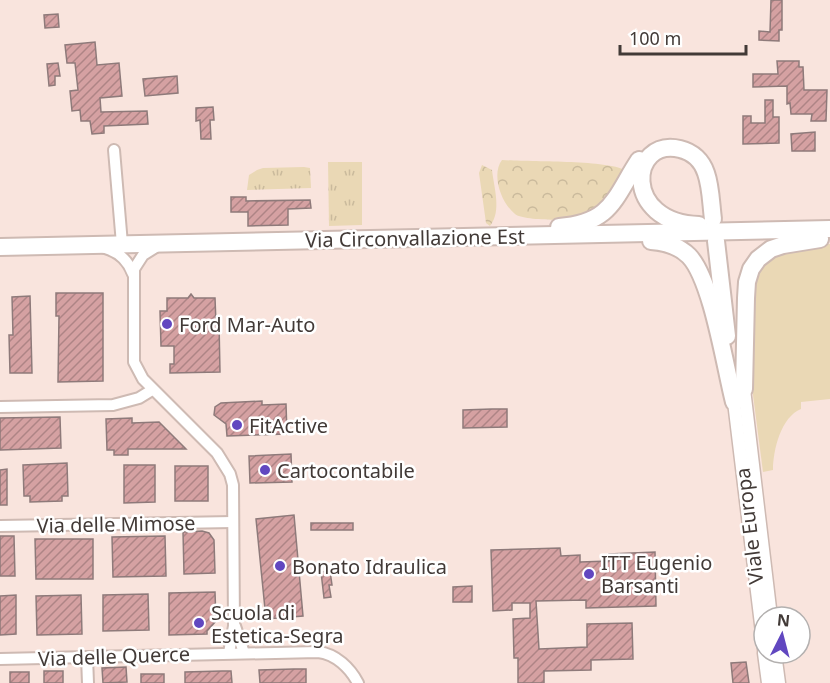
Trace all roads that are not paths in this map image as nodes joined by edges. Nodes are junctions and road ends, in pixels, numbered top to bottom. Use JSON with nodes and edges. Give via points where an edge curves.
{"nodes":[{"id":1,"x":114,"y":150,"type":"dead end"},
{"id":2,"x":827,"y":232,"type":"edge"},
{"id":3,"x":522,"y":236,"type":"junction"},
{"id":4,"x":480,"y":237,"type":"junction"},
{"id":5,"x":165,"y":242,"type":"junction"},
{"id":6,"x":720,"y":242,"type":"dead end"},
{"id":7,"x":93,"y":244,"type":"junction"},
{"id":8,"x":122,"y":244,"type":"junction"},
{"id":9,"x":0,"y":247,"type":"edge"},
{"id":10,"x":133,"y":274,"type":"junction"},
{"id":11,"x":152,"y":390,"type":"junction"},
{"id":12,"x":739,"y":396,"type":"junction"},
{"id":13,"x":0,"y":407,"type":"edge"},
{"id":14,"x":233,"y":522,"type":"junction"},
{"id":15,"x":0,"y":526,"type":"edge"},
{"id":16,"x":759,"y":605,"type":"edge"},
{"id":17,"x":769,"y":605,"type":"edge"},
{"id":18,"x":234,"y":622,"type":"junction"},
{"id":19,"x":229,"y":653,"type":"junction"},
{"id":20,"x":244,"y":653,"type":"junction"},
{"id":21,"x":87,"y":657,"type":"junction"},
{"id":22,"x":0,"y":659,"type":"edge"},
{"id":23,"x":766,"y":665,"type":"edge"},
{"id":24,"x":777,"y":665,"type":"edge"},
{"id":25,"x":88,"y":683,"type":"edge"},
{"id":26,"x":358,"y":683,"type":"edge"},
{"id":27,"x":768,"y":683,"type":"edge"},
{"id":28,"x":779,"y":683,"type":"edge"}],
"edges":[{"from":1,"to":8,"type":"street"},
{"from":2,"to":3,"type":"main road","name":"Via Circonvallazione Est"},
{"from":2,"to":4,"type":"main road","via":[[782,225],[693,225],[671,219],[650,205],[641,188],[642,170],[652,156],[674,148],[697,158],[708,178],[717,219],[716,176],[699,149],[668,140],[646,151],[615,201],[597,218],[573,225],[522,228]]},
{"from":2,"to":12,"type":"main road","via":[[776,247],[754,265],[748,277]]},
{"from":3,"to":4,"type":"main road","name":"Via Circonvallazione Est"},
{"from":3,"to":12,"type":"main road","via":[[658,241],[684,251],[705,286]]},
{"from":4,"to":5,"type":"main road","name":"Via Circonvallazione Est"},
{"from":5,"to":8,"type":"main road","name":"Via Circonvallazione Est"},
{"from":5,"to":10,"type":"street","via":[[139,259]]},
{"from":6,"to":12,"type":"main road"},
{"from":7,"to":8,"type":"main road","name":"Via Circonvallazione Est"},
{"from":7,"to":9,"type":"main road","name":"Via Circonvallazione Est"},
{"from":7,"to":10,"type":"street","via":[[121,255]]},
{"from":10,"to":11,"type":"street","via":[[134,362]]},
{"from":11,"to":13,"type":"street","via":[[113,405]]},
{"from":11,"to":14,"type":"street","via":[[224,463],[232,485]]},
{"from":12,"to":16,"type":"street","name":"Viale Europa"},
{"from":12,"to":17,"type":"street","name":"Viale Europa"},
{"from":14,"to":15,"type":"street","name":"Via delle Mimose"},
{"from":14,"to":18,"type":"street"},
{"from":18,"to":19,"type":"street"},
{"from":18,"to":20,"type":"street"},
{"from":19,"to":20,"type":"street","name":"Via delle Querce"},
{"from":19,"to":21,"type":"street","name":"Via delle Querce"},
{"from":20,"to":26,"type":"street","name":"Via delle Querce","via":[[324,652],[346,666]]},
{"from":21,"to":22,"type":"street","name":"Via delle Querce"},
{"from":21,"to":25,"type":"street"},
{"from":23,"to":27,"type":"street","name":"Viale Europa"},
{"from":24,"to":28,"type":"street"}]}
